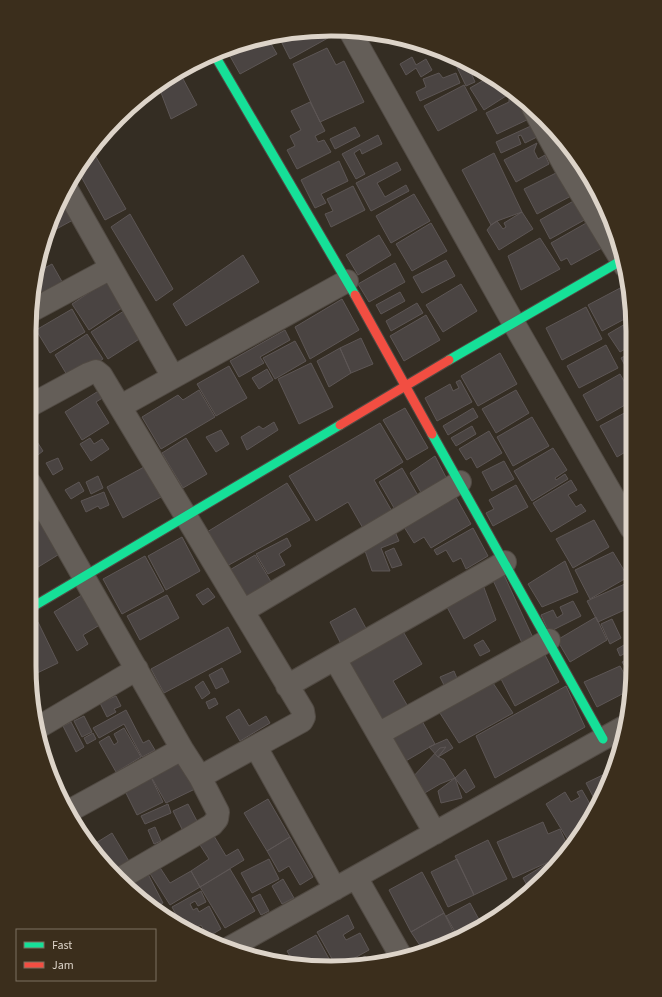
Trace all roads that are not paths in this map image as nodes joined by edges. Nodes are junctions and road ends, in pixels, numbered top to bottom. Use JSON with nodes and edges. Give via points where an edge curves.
{"nodes":[{"id":1,"x":354,"y":37,"type":"edge"},
{"id":2,"x":217,"y":59,"type":"edge"},
{"id":3,"x":553,"y":136,"type":"edge"},
{"id":4,"x":574,"y":167,"type":"edge"},
{"id":5,"x":70,"y":194,"type":"edge"},
{"id":6,"x":611,"y":238,"type":"edge"},
{"id":7,"x":618,"y":265,"type":"edge"},
{"id":8,"x":112,"y":268,"type":"junction"},
{"id":9,"x":347,"y":281,"type":"junction"},
{"id":10,"x":37,"y":308,"type":"edge"},
{"id":11,"x":514,"y":322,"type":"junction"},
{"id":12,"x":173,"y":377,"type":"junction"},
{"id":13,"x":406,"y":385,"type":"junction"},
{"id":14,"x":36,"y":402,"type":"edge"},
{"id":15,"x":121,"y":406,"type":"junction"},
{"id":16,"x":460,"y":482,"type":"junction"},
{"id":17,"x":36,"y":493,"type":"edge"},
{"id":18,"x":187,"y":516,"type":"junction"},
{"id":19,"x":626,"y":519,"type":"edge"},
{"id":20,"x":505,"y":562,"type":"junction"},
{"id":21,"x":84,"y":577,"type":"junction"},
{"id":22,"x":36,"y":605,"type":"edge"},
{"id":23,"x":243,"y":611,"type":"junction"},
{"id":24,"x":549,"y":640,"type":"junction"},
{"id":25,"x":335,"y":659,"type":"junction"},
{"id":26,"x":137,"y":670,"type":"junction"},
{"id":27,"x":287,"y":686,"type":"junction"},
{"id":28,"x":42,"y":725,"type":"edge"},
{"id":29,"x":619,"y":730,"type":"edge"},
{"id":30,"x":378,"y":734,"type":"junction"},
{"id":31,"x":603,"y":739,"type":"junction"},
{"id":32,"x":256,"y":747,"type":"junction"},
{"id":33,"x":182,"y":748,"type":"junction"},
{"id":34,"x":200,"y":777,"type":"junction"},
{"id":35,"x":73,"y":809,"type":"edge"},
{"id":36,"x":435,"y":833,"type":"junction"},
{"id":37,"x":124,"y":876,"type":"edge"},
{"id":38,"x":356,"y":877,"type":"junction"},
{"id":39,"x":335,"y":889,"type":"junction"},
{"id":40,"x":235,"y":945,"type":"edge"},
{"id":41,"x":399,"y":953,"type":"edge"}],
"edges":[{"from":1,"to":11,"type":"street"},
{"from":2,"to":9,"type":"street"},
{"from":3,"to":4,"type":"street"},
{"from":4,"to":6,"type":"street"},
{"from":5,"to":8,"type":"street"},
{"from":7,"to":11,"type":"street"},
{"from":8,"to":10,"type":"street"},
{"from":8,"to":12,"type":"street"},
{"from":9,"to":12,"type":"street"},
{"from":9,"to":13,"type":"street"},
{"from":11,"to":13,"type":"street"},
{"from":11,"to":19,"type":"street"},
{"from":12,"to":15,"type":"street"},
{"from":13,"to":16,"type":"street"},
{"from":13,"to":18,"type":"street"},
{"from":14,"to":15,"type":"street","via":[[96,371]]},
{"from":15,"to":18,"type":"street"},
{"from":16,"to":20,"type":"street"},
{"from":16,"to":23,"type":"street"},
{"from":17,"to":21,"type":"street"},
{"from":18,"to":21,"type":"street"},
{"from":18,"to":23,"type":"street"},
{"from":20,"to":24,"type":"street"},
{"from":20,"to":25,"type":"street"},
{"from":21,"to":22,"type":"street"},
{"from":21,"to":26,"type":"street"},
{"from":23,"to":27,"type":"street"},
{"from":24,"to":30,"type":"street"},
{"from":24,"to":31,"type":"street"},
{"from":25,"to":27,"type":"street"},
{"from":25,"to":30,"type":"street"},
{"from":26,"to":28,"type":"street"},
{"from":26,"to":33,"type":"street"},
{"from":27,"to":32,"type":"street","via":[[303,711],[302,721]]},
{"from":29,"to":31,"type":"street"},
{"from":30,"to":36,"type":"street"},
{"from":31,"to":36,"type":"street"},
{"from":32,"to":34,"type":"street"},
{"from":32,"to":39,"type":"street"},
{"from":33,"to":34,"type":"street"},
{"from":33,"to":35,"type":"street"},
{"from":34,"to":37,"type":"street","via":[[218,812],[217,819],[212,825]]},
{"from":36,"to":38,"type":"street"},
{"from":38,"to":39,"type":"street"},
{"from":38,"to":41,"type":"street"},
{"from":39,"to":40,"type":"street"}]}
